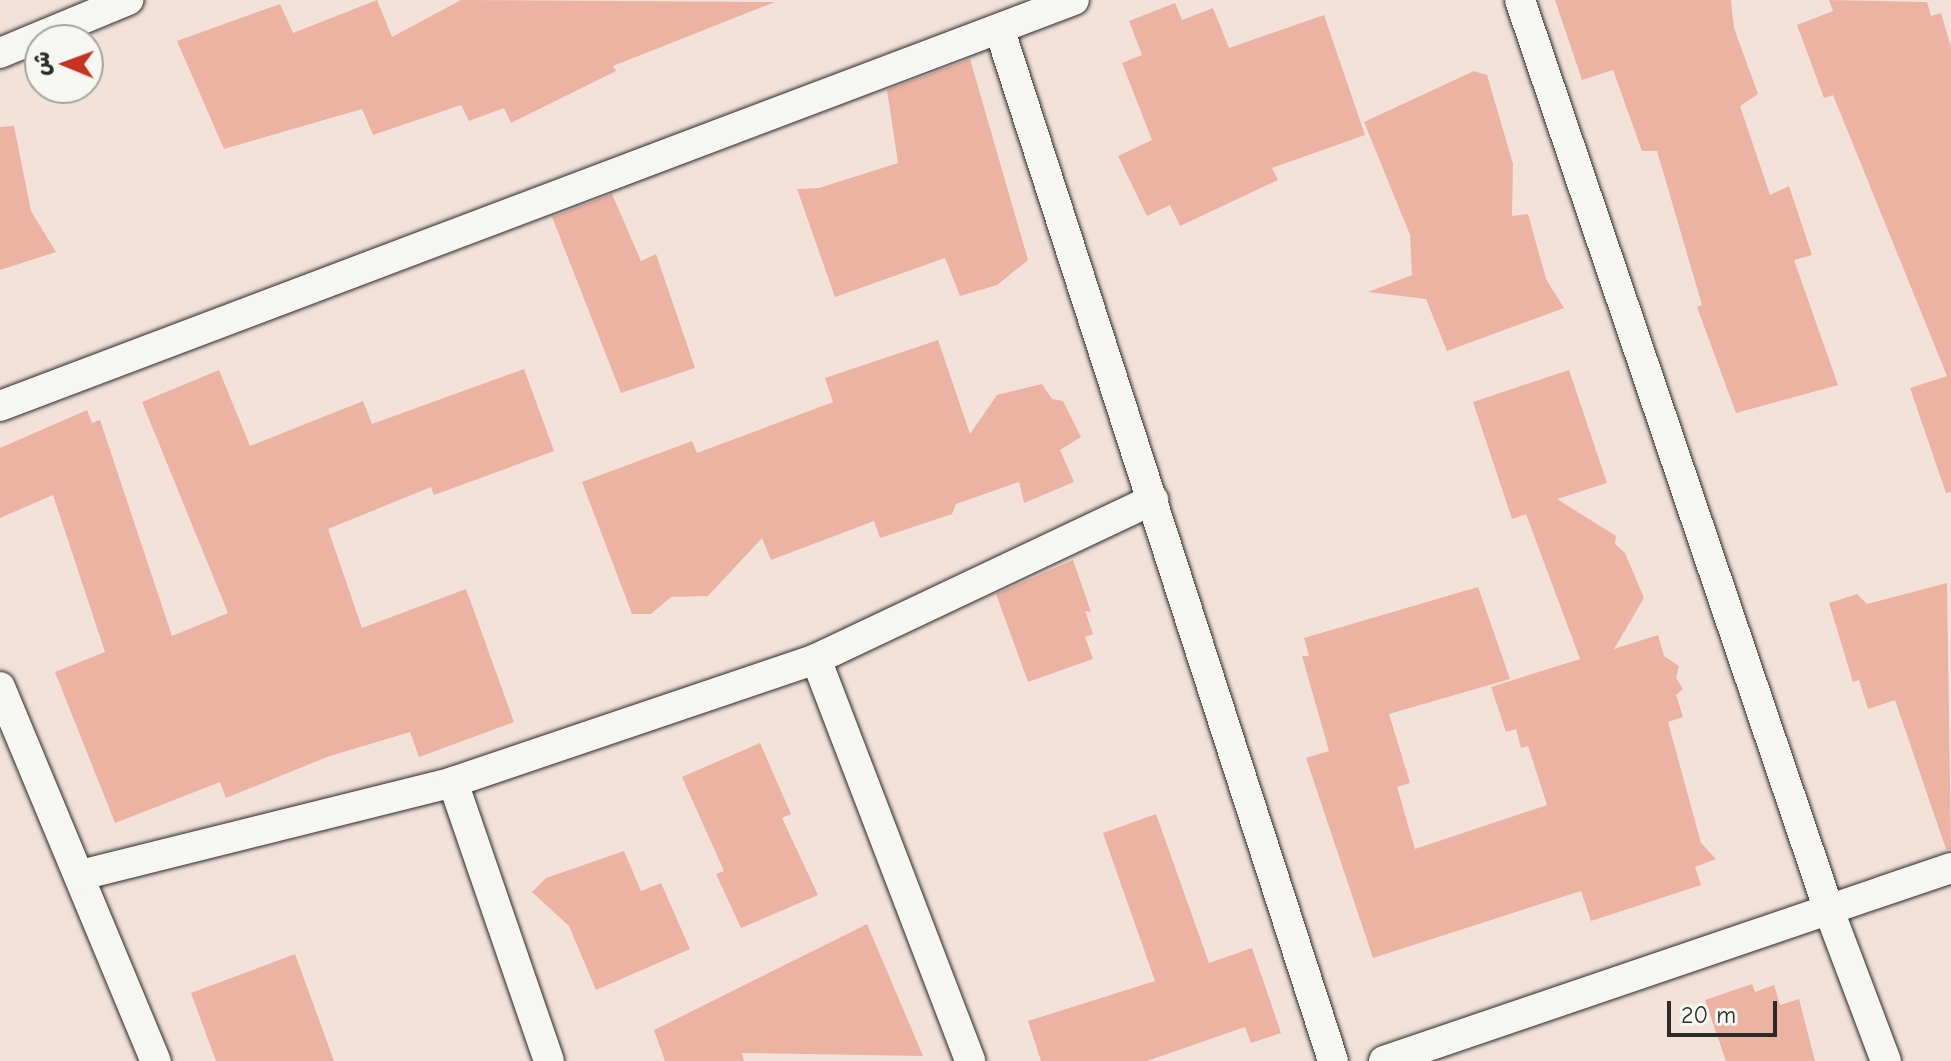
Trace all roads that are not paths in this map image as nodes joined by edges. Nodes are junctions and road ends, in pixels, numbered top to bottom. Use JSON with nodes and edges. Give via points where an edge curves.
{"nodes":[{"id":1,"x":128,"y":0,"type":"edge"},
{"id":2,"x":1074,"y":0,"type":"edge"},
{"id":3,"x":1520,"y":0,"type":"edge"},
{"id":4,"x":1000,"y":31,"type":"junction"},
{"id":5,"x":0,"y":53,"type":"edge"},
{"id":6,"x":0,"y":406,"type":"edge"},
{"id":7,"x":1153,"y":500,"type":"junction"},
{"id":8,"x":816,"y":659,"type":"junction"},
{"id":9,"x":0,"y":687,"type":"edge"},
{"id":10,"x":453,"y":782,"type":"junction"},
{"id":11,"x":1951,"y":868,"type":"edge"},
{"id":12,"x":81,"y":875,"type":"junction"},
{"id":13,"x":1830,"y":913,"type":"junction"},
{"id":14,"x":156,"y":1061,"type":"edge"},
{"id":15,"x":549,"y":1061,"type":"edge"},
{"id":16,"x":970,"y":1061,"type":"edge"},
{"id":17,"x":1333,"y":1061,"type":"edge"},
{"id":18,"x":1384,"y":1061,"type":"edge"},
{"id":19,"x":1886,"y":1061,"type":"edge"}],
"edges":[{"from":1,"to":5,"type":"street"},
{"from":2,"to":4,"type":"street"},
{"from":3,"to":13,"type":"street"},
{"from":4,"to":6,"type":"street"},
{"from":4,"to":7,"type":"street"},
{"from":7,"to":8,"type":"street"},
{"from":7,"to":17,"type":"street"},
{"from":8,"to":10,"type":"street"},
{"from":8,"to":16,"type":"street"},
{"from":9,"to":12,"type":"street"},
{"from":10,"to":12,"type":"street"},
{"from":10,"to":15,"type":"street"},
{"from":11,"to":13,"type":"street"},
{"from":12,"to":14,"type":"street"},
{"from":13,"to":18,"type":"street"},
{"from":13,"to":19,"type":"street"}]}
